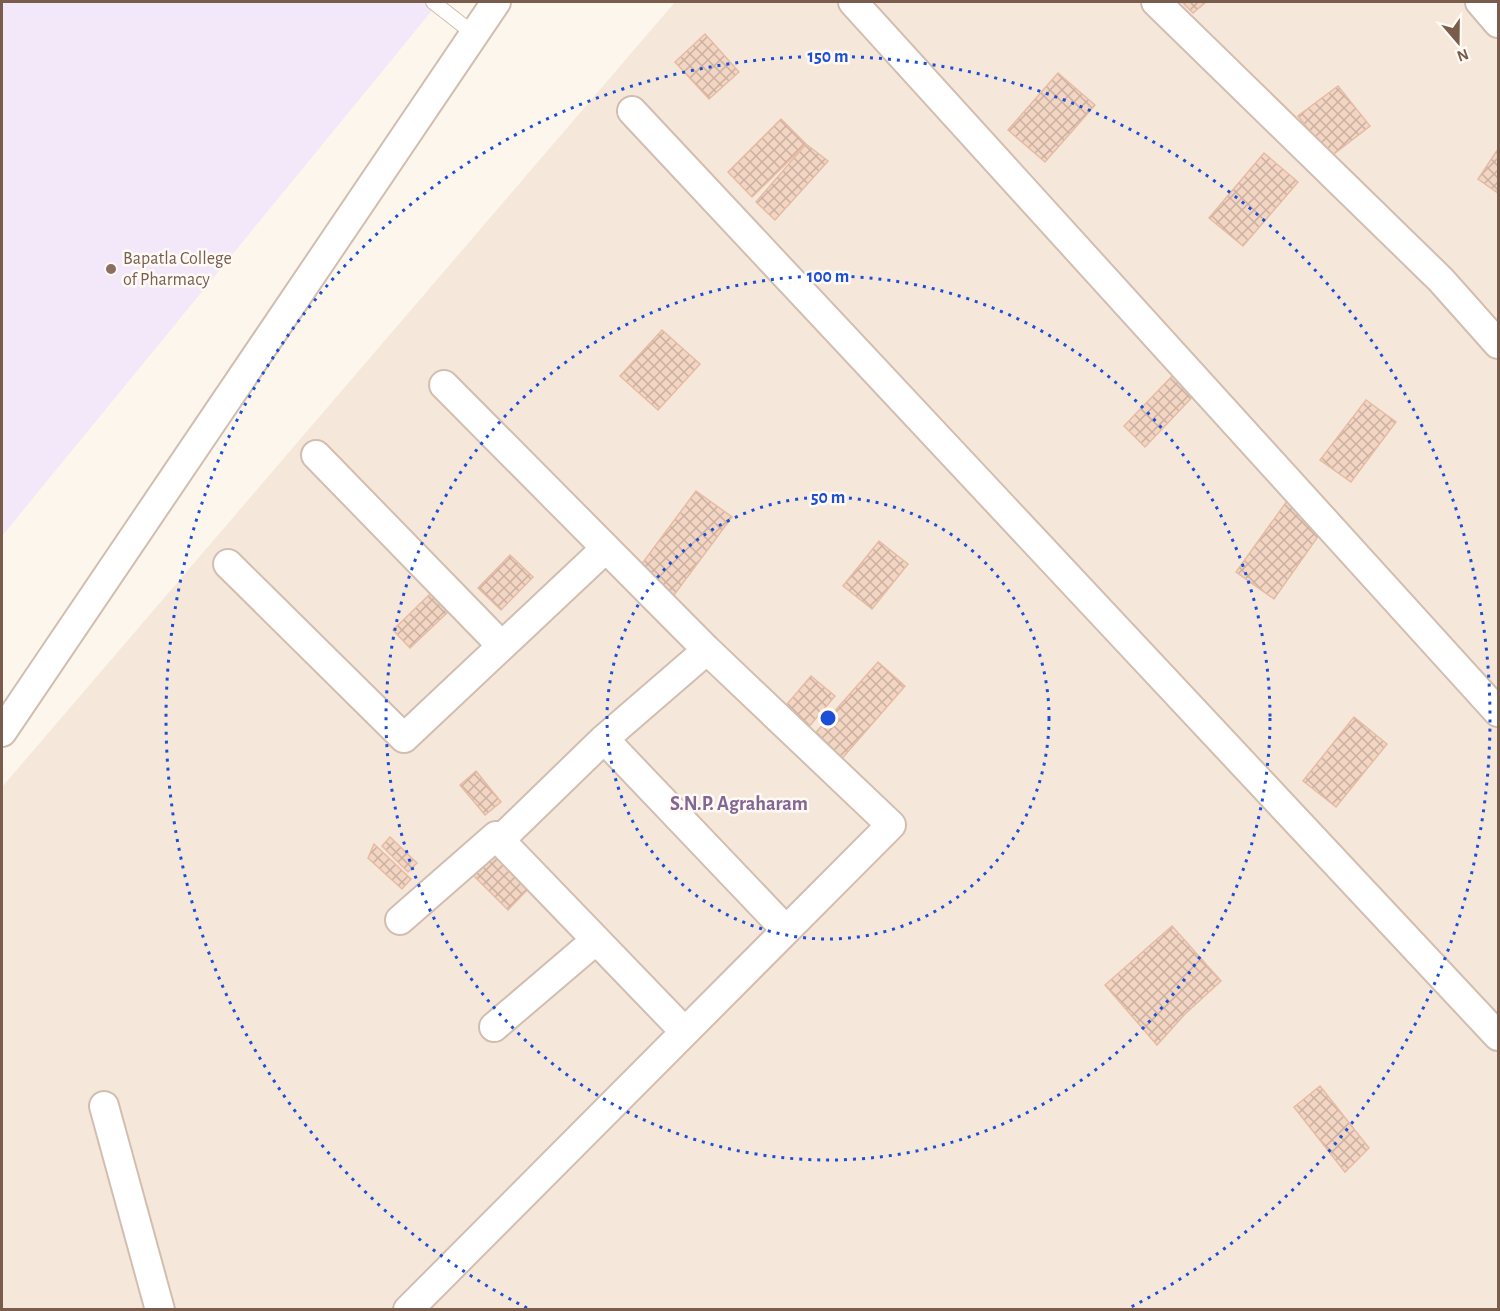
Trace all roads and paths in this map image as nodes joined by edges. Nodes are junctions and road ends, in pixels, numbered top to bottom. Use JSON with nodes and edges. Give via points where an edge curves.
{"nodes":[{"id":1,"x":433,"y":2,"type":"edge"},
{"id":2,"x":496,"y":2,"type":"edge"},
{"id":3,"x":853,"y":2,"type":"edge"},
{"id":4,"x":1156,"y":2,"type":"edge"},
{"id":5,"x":1480,"y":2,"type":"edge"},
{"id":6,"x":1498,"y":23,"type":"edge"},
{"id":7,"x":474,"y":34,"type":"junction"},
{"id":8,"x":632,"y":111,"type":"dead end"},
{"id":9,"x":1498,"y":344,"type":"edge"},
{"id":10,"x":444,"y":385,"type":"dead end"},
{"id":11,"x":316,"y":455,"type":"dead end"},
{"id":12,"x":606,"y":548,"type":"junction"},
{"id":13,"x":228,"y":564,"type":"dead end"},
{"id":14,"x":502,"y":646,"type":"junction"},
{"id":15,"x":707,"y":650,"type":"junction"},
{"id":16,"x":1498,"y":712,"type":"edge"},
{"id":17,"x":2,"y":732,"type":"edge"},
{"id":18,"x":604,"y":739,"type":"junction"},
{"id":19,"x":500,"y":840,"type":"junction"},
{"id":20,"x":400,"y":920,"type":"dead end"},
{"id":21,"x":786,"y":930,"type":"junction"},
{"id":22,"x":596,"y":940,"type":"junction"},
{"id":23,"x":494,"y":1027,"type":"dead end"},
{"id":24,"x":685,"y":1032,"type":"junction"},
{"id":25,"x":1498,"y":1036,"type":"edge"},
{"id":26,"x":104,"y":1106,"type":"dead end"},
{"id":27,"x":160,"y":1310,"type":"edge"},
{"id":28,"x":408,"y":1310,"type":"edge"}],
"edges":[{"from":1,"to":7,"type":"lane"},
{"from":2,"to":7,"type":"street"},
{"from":3,"to":16,"type":"street"},
{"from":4,"to":9,"type":"street","via":[[1441,280]]},
{"from":5,"to":6,"type":"street"},
{"from":7,"to":17,"type":"street"},
{"from":8,"to":25,"type":"street"},
{"from":10,"to":12,"type":"street"},
{"from":11,"to":14,"type":"street"},
{"from":12,"to":14,"type":"street"},
{"from":12,"to":15,"type":"street"},
{"from":13,"to":14,"type":"street","via":[[404,738]]},
{"from":15,"to":18,"type":"street"},
{"from":15,"to":21,"type":"street","via":[[891,825]]},
{"from":18,"to":19,"type":"street"},
{"from":18,"to":21,"type":"street"},
{"from":19,"to":20,"type":"street","via":[[496,836]]},
{"from":19,"to":22,"type":"street"},
{"from":21,"to":24,"type":"street"},
{"from":22,"to":23,"type":"street"},
{"from":22,"to":24,"type":"street"},
{"from":24,"to":28,"type":"street"},
{"from":26,"to":27,"type":"street"}]}
